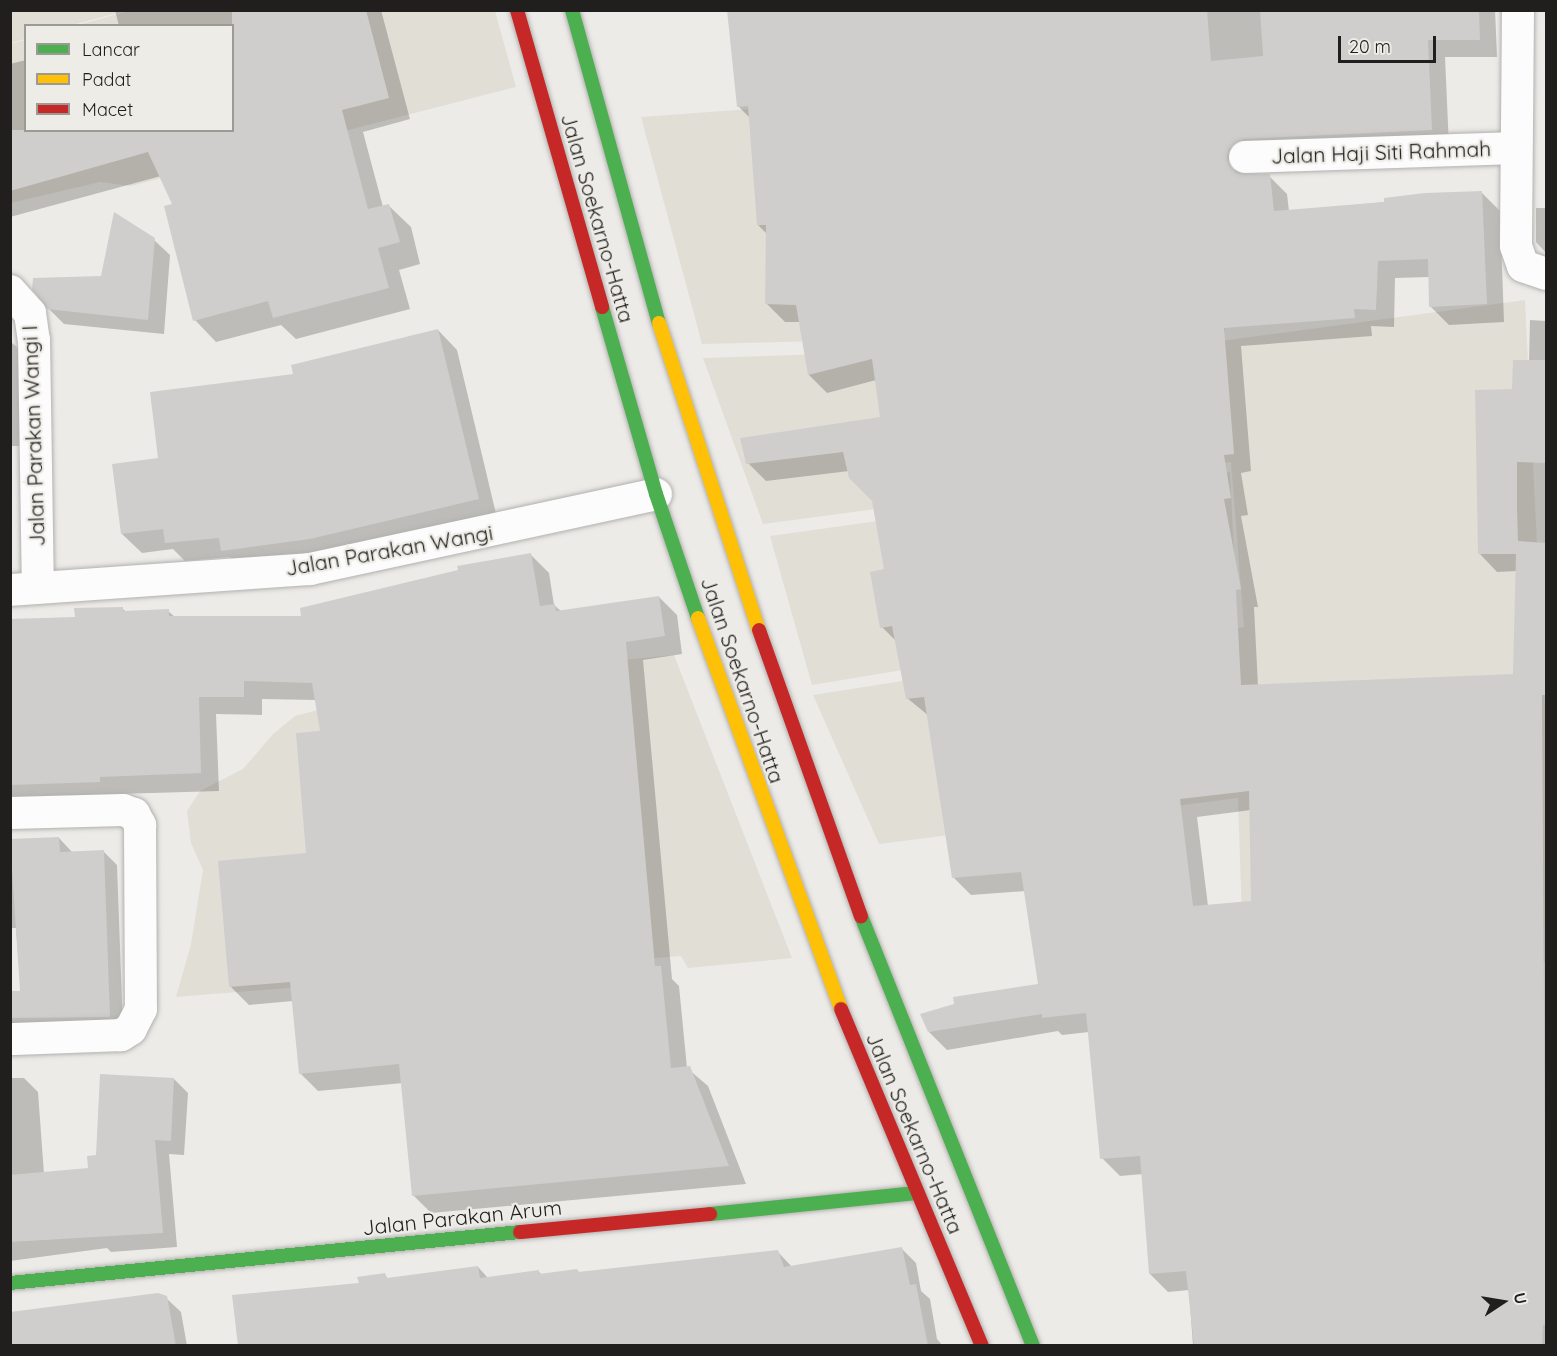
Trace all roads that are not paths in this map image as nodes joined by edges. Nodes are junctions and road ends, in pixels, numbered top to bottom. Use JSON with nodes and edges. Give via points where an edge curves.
{"nodes":[{"id":1,"x":517,"y":10,"type":"edge"},
{"id":2,"x":572,"y":10,"type":"edge"},
{"id":3,"x":1518,"y":10,"type":"edge"},
{"id":4,"x":1516,"y":148,"type":"junction"},
{"id":5,"x":1245,"y":157,"type":"dead end"},
{"id":6,"x":1546,"y":274,"type":"edge"},
{"id":7,"x":10,"y":291,"type":"edge"},
{"id":8,"x":656,"y":494,"type":"junction"},
{"id":9,"x":24,"y":589,"type":"edge"},
{"id":10,"x":10,"y":813,"type":"edge"},
{"id":11,"x":10,"y":1040,"type":"edge"},
{"id":12,"x":917,"y":1193,"type":"junction"},
{"id":13,"x":10,"y":1283,"type":"edge"},
{"id":14,"x":982,"y":1346,"type":"edge"},
{"id":15,"x":1033,"y":1346,"type":"edge"}],
"edges":[{"from":1,"to":8,"type":"main road","name":"Jalan Soekarno-Hatta"},
{"from":2,"to":15,"type":"main road","name":"Jalan Soekarno-Hatta","via":[[659,324],[786,711],[844,873]]},
{"from":3,"to":4,"type":"street"},
{"from":4,"to":5,"type":"street","name":"Jalan Haji Siti Rahmah"},
{"from":4,"to":6,"type":"street","via":[[1516,246],[1523,266]]},
{"from":7,"to":9,"type":"street","name":"Jalan Parakan Wangi I","via":[[30,313],[34,340]]},
{"from":8,"to":9,"type":"street","name":"Jalan Parakan Wangi","via":[[310,568]]},
{"from":8,"to":12,"type":"main road","name":"Jalan Soekarno-Hatta","via":[[784,861]]},
{"from":10,"to":11,"type":"street","via":[[123,810],[134,814],[140,825],[141,916],[141,1009],[131,1029],[121,1035]]},
{"from":12,"to":13,"type":"main road","name":"Jalan Parakan Arum"},
{"from":12,"to":14,"type":"main road","name":"Jalan Soekarno-Hatta"}]}
